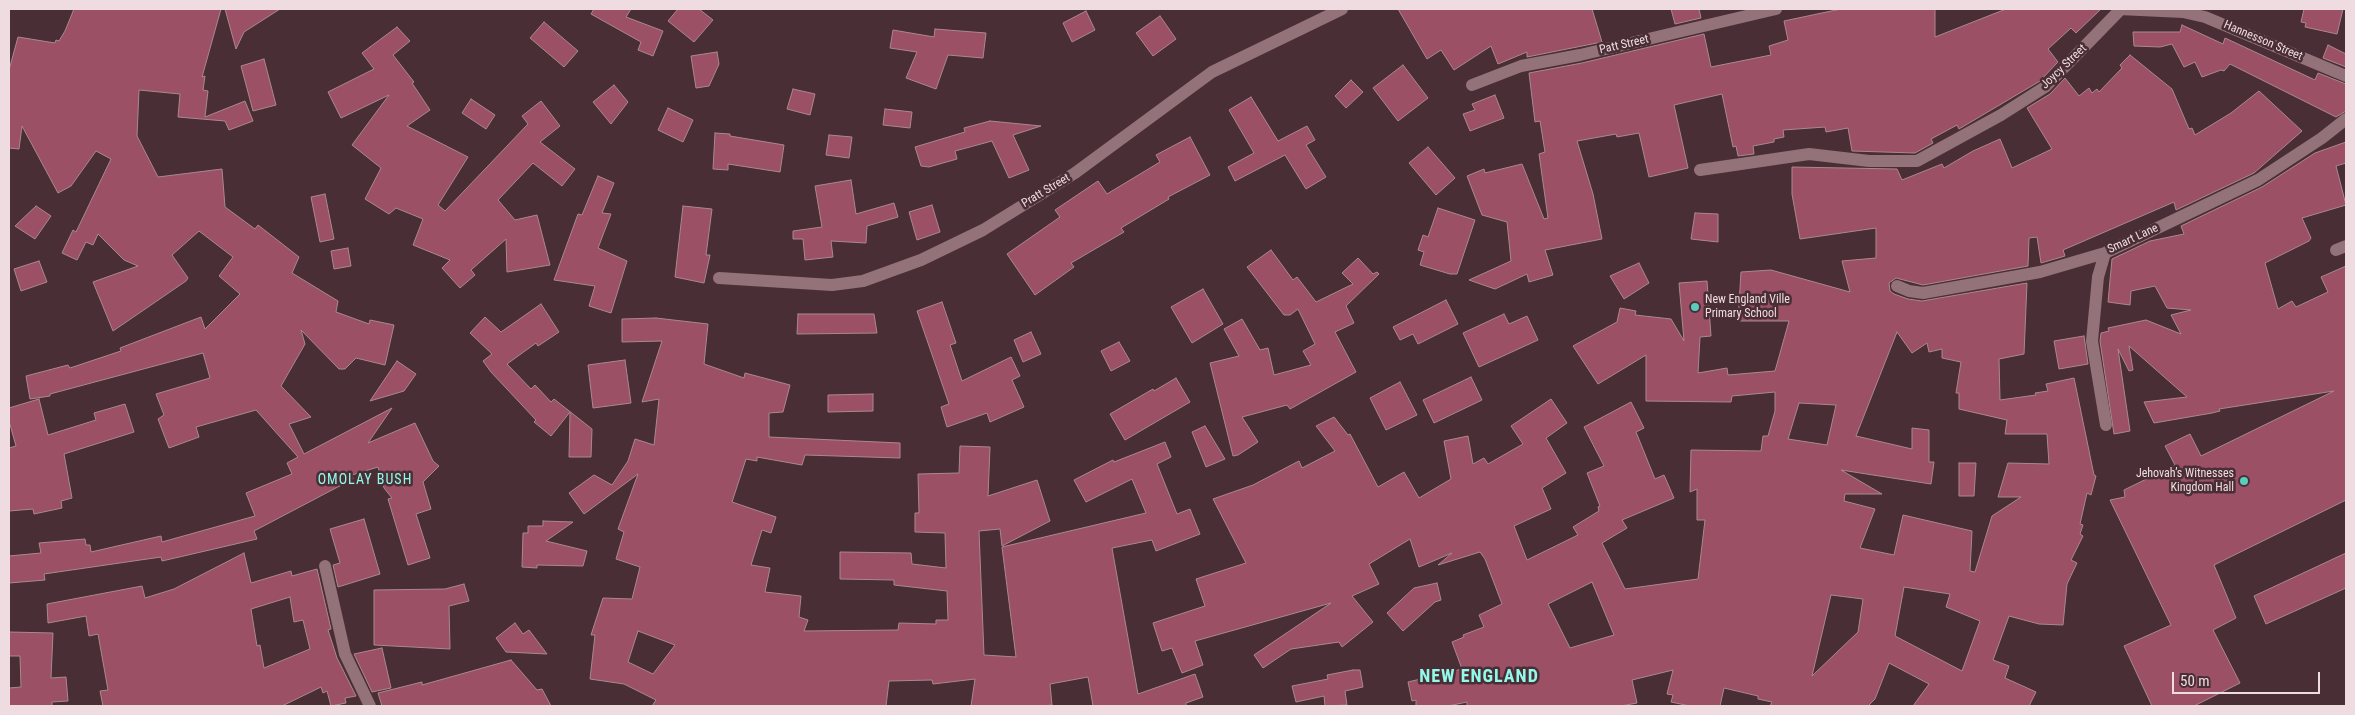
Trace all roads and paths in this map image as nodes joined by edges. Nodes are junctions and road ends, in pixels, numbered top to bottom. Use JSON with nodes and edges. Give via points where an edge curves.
{"nodes":[{"id":1,"x":1342,"y":9,"type":"edge"},
{"id":2,"x":1776,"y":9,"type":"edge"},
{"id":3,"x":2119,"y":9,"type":"edge"},
{"id":4,"x":2346,"y":76,"type":"edge"},
{"id":5,"x":1472,"y":85,"type":"dead end"},
{"id":6,"x":2346,"y":119,"type":"edge"},
{"id":7,"x":1700,"y":170,"type":"dead end"},
{"id":8,"x":2106,"y":252,"type":"junction"},
{"id":9,"x":719,"y":278,"type":"dead end"},
{"id":10,"x":1897,"y":286,"type":"dead end"},
{"id":11,"x":2106,"y":425,"type":"dead end"},
{"id":12,"x":325,"y":566,"type":"dead end"},
{"id":13,"x":370,"y":706,"type":"edge"}],
"edges":[{"from":1,"to":9,"type":"street","name":"Pratt Street","via":[[1212,72],[1075,174],[983,230],[921,260],[863,281],[832,285]]},
{"from":2,"to":5,"type":"street","name":"Patt Street","via":[[1521,66]]},
{"from":3,"to":4,"type":"street","name":"Hannesson Street","via":[[2183,12],[2205,17]]},
{"from":3,"to":7,"type":"street","name":"Joycy Street","via":[[2045,87],[1917,161],[1869,161],[1809,154]]},
{"from":6,"to":8,"type":"street","name":"Smart Lane","via":[[2258,180]]},
{"from":8,"to":10,"type":"street","name":"Smart Lane","via":[[2040,272],[1923,293]]},
{"from":8,"to":11,"type":"street","via":[[2098,277],[2092,341]]},
{"from":12,"to":13,"type":"street","via":[[345,654]]}]}
